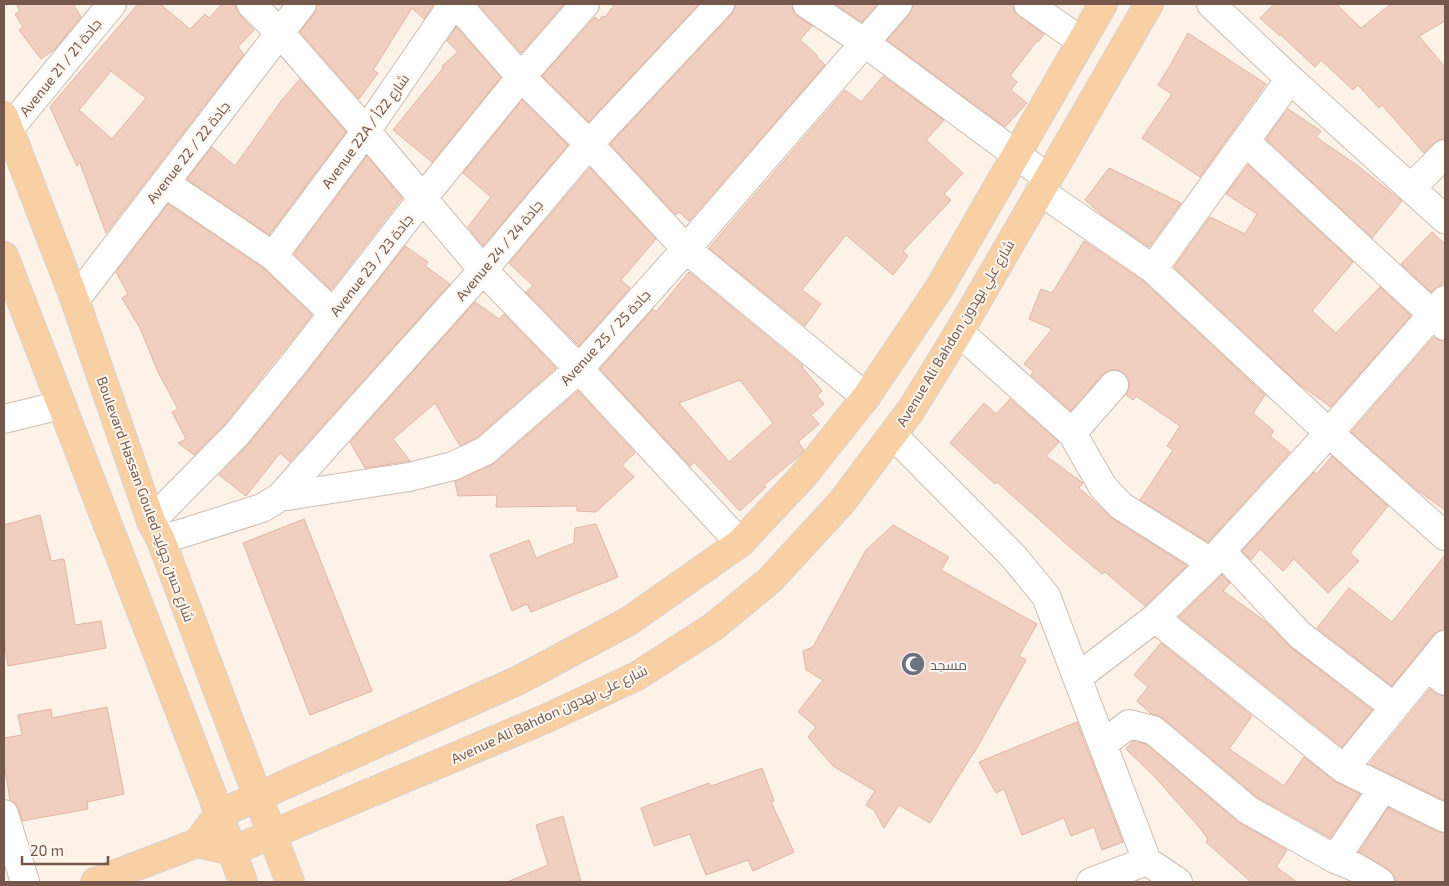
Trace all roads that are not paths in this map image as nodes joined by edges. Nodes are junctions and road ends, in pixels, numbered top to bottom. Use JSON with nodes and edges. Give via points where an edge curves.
{"nodes":[{"id":1,"x":112,"y":4,"type":"edge"},
{"id":2,"x":252,"y":4,"type":"edge"},
{"id":3,"x":302,"y":4,"type":"edge"},
{"id":4,"x":455,"y":4,"type":"edge"},
{"id":5,"x":584,"y":4,"type":"edge"},
{"id":6,"x":720,"y":4,"type":"edge"},
{"id":7,"x":807,"y":4,"type":"edge"},
{"id":8,"x":898,"y":4,"type":"edge"},
{"id":9,"x":1028,"y":4,"type":"edge"},
{"id":10,"x":1103,"y":4,"type":"edge"},
{"id":11,"x":1149,"y":4,"type":"edge"},
{"id":12,"x":1211,"y":4,"type":"edge"},
{"id":13,"x":280,"y":33,"type":"junction"},
{"id":14,"x":1081,"y":41,"type":"junction"},
{"id":15,"x":865,"y":43,"type":"junction"},
{"id":16,"x":520,"y":77,"type":"junction"},
{"id":17,"x":1290,"y":79,"type":"junction"},
{"id":18,"x":7,"y":122,"type":"edge"},
{"id":19,"x":366,"y":131,"type":"junction"},
{"id":20,"x":1246,"y":142,"type":"junction"},
{"id":21,"x":589,"y":144,"type":"junction"},
{"id":22,"x":1016,"y":154,"type":"junction"},
{"id":23,"x":1445,"y":154,"type":"edge"},
{"id":24,"x":165,"y":183,"type":"junction"},
{"id":25,"x":1044,"y":184,"type":"junction"},
{"id":26,"x":1411,"y":188,"type":"junction"},
{"id":27,"x":422,"y":199,"type":"junction"},
{"id":28,"x":1445,"y":219,"type":"edge"},
{"id":29,"x":686,"y":249,"type":"junction"},
{"id":30,"x":4,"y":256,"type":"edge"},
{"id":31,"x":273,"y":256,"type":"junction"},
{"id":32,"x":1153,"y":269,"type":"junction"},
{"id":33,"x":483,"y":270,"type":"junction"},
{"id":34,"x":75,"y":300,"type":"junction"},
{"id":35,"x":333,"y":313,"type":"junction"},
{"id":36,"x":1441,"y":314,"type":"edge"},
{"id":37,"x":959,"y":332,"type":"junction"},
{"id":38,"x":579,"y":368,"type":"junction"},
{"id":39,"x":1114,"y":385,"type":"dead end"},
{"id":40,"x":866,"y":397,"type":"junction"},
{"id":41,"x":61,"y":405,"type":"junction"},
{"id":42,"x":4,"y":419,"type":"edge"},
{"id":43,"x":1072,"y":433,"type":"junction"},
{"id":44,"x":1328,"y":433,"type":"junction"},
{"id":45,"x":893,"y":435,"type":"junction"},
{"id":46,"x":280,"y":497,"type":"junction"},
{"id":47,"x":156,"y":530,"type":"junction"},
{"id":48,"x":1445,"y":536,"type":"edge"},
{"id":49,"x":740,"y":543,"type":"junction"},
{"id":50,"x":1217,"y":557,"type":"junction"},
{"id":51,"x":1155,"y":618,"type":"junction"},
{"id":52,"x":1445,"y":645,"type":"edge"},
{"id":53,"x":1436,"y":674,"type":"edge"},
{"id":54,"x":1078,"y":677,"type":"junction"},
{"id":55,"x":1394,"y":707,"type":"junction"},
{"id":56,"x":1102,"y":744,"type":"junction"},
{"id":57,"x":1344,"y":769,"type":"junction"},
{"id":58,"x":1383,"y":788,"type":"junction"},
{"id":59,"x":257,"y":798,"type":"junction"},
{"id":60,"x":4,"y":814,"type":"edge"},
{"id":61,"x":219,"y":814,"type":"junction"},
{"id":62,"x":1445,"y":818,"type":"edge"},
{"id":63,"x":271,"y":835,"type":"junction"},
{"id":64,"x":197,"y":843,"type":"junction"},
{"id":65,"x":232,"y":850,"type":"junction"},
{"id":66,"x":1335,"y":859,"type":"junction"},
{"id":67,"x":1147,"y":862,"type":"junction"},
{"id":68,"x":25,"y":882,"type":"edge"},
{"id":69,"x":95,"y":882,"type":"edge"},
{"id":70,"x":243,"y":882,"type":"edge"},
{"id":71,"x":290,"y":882,"type":"edge"},
{"id":72,"x":1091,"y":882,"type":"edge"},
{"id":73,"x":1178,"y":882,"type":"edge"},
{"id":74,"x":1380,"y":882,"type":"edge"}],
"edges":[{"from":1,"to":18,"type":"street","name":"Avenue 21 / جادة 21"},
{"from":2,"to":13,"type":"street"},
{"from":3,"to":13,"type":"street","name":"Avenue 22 / جادة 22"},
{"from":4,"to":16,"type":"street"},
{"from":4,"to":19,"type":"street","name":"Avenue 22A / شارع 22أ"},
{"from":5,"to":16,"type":"street","name":"Avenue 23 / جادة 23"},
{"from":6,"to":21,"type":"street","name":"Avenue 24 / جادة 24"},
{"from":7,"to":15,"type":"street"},
{"from":8,"to":15,"type":"street","name":"Avenue 25 / جادة 25"},
{"from":9,"to":14,"type":"street"},
{"from":10,"to":14,"type":"main road"},
{"from":11,"to":25,"type":"main road","name":"Avenue Ali Bahdon شارع علي بهدون"},
{"from":12,"to":17,"type":"street"},
{"from":13,"to":19,"type":"street"},
{"from":13,"to":24,"type":"street","name":"Avenue 22 / جادة 22"},
{"from":14,"to":22,"type":"main road"},
{"from":15,"to":22,"type":"street"},
{"from":15,"to":29,"type":"street","name":"Avenue 25 / جادة 25"},
{"from":16,"to":21,"type":"street"},
{"from":16,"to":27,"type":"street","name":"Avenue 23 / جادة 23"},
{"from":17,"to":20,"type":"street"},
{"from":17,"to":26,"type":"street"},
{"from":18,"to":34,"type":"main road","name":"Boulevard Hassan Gouled شارع حسن جوليد"},
{"from":19,"to":27,"type":"street"},
{"from":19,"to":31,"type":"street","name":"Avenue 22A / شارع 22أ"},
{"from":20,"to":32,"type":"street"},
{"from":20,"to":36,"type":"street"},
{"from":21,"to":29,"type":"street"},
{"from":21,"to":33,"type":"street","name":"Avenue 24 / جادة 24"},
{"from":22,"to":25,"type":"street"},
{"from":22,"to":40,"type":"main road","via":[[940,287]]},
{"from":23,"to":26,"type":"street"},
{"from":24,"to":31,"type":"street"},
{"from":24,"to":34,"type":"street","name":"Avenue 22 / جادة 22"},
{"from":25,"to":32,"type":"street"},
{"from":25,"to":37,"type":"main road","name":"Avenue Ali Bahdon شارع علي بهدون"},
{"from":26,"to":28,"type":"street"},
{"from":27,"to":33,"type":"street"},
{"from":27,"to":35,"type":"street","name":"Avenue 23 / جادة 23"},
{"from":29,"to":38,"type":"street","name":"Avenue 25 / جادة 25"},
{"from":29,"to":40,"type":"street"},
{"from":30,"to":41,"type":"main road"},
{"from":31,"to":35,"type":"street"},
{"from":32,"to":44,"type":"street"},
{"from":33,"to":38,"type":"street"},
{"from":33,"to":46,"type":"street","name":"Avenue 24 / جادة 24"},
{"from":34,"to":47,"type":"main road","name":"Boulevard Hassan Gouled شارع حسن جوليد"},
{"from":35,"to":47,"type":"street","name":"Avenue 23 / جادة 23"},
{"from":36,"to":44,"type":"street"},
{"from":37,"to":43,"type":"street"},
{"from":37,"to":45,"type":"main road","name":"Avenue Ali Bahdon شارع علي بهدون"},
{"from":38,"to":46,"type":"street","name":"Avenue 25 / جادة 25","via":[[485,451],[453,466],[409,477]]},
{"from":38,"to":49,"type":"street"},
{"from":39,"to":43,"type":"street"},
{"from":40,"to":49,"type":"main road","via":[[803,476]]},
{"from":41,"to":42,"type":"street"},
{"from":41,"to":61,"type":"main road"},
{"from":43,"to":50,"type":"street","via":[[1103,488],[1121,506]]},
{"from":44,"to":48,"type":"street"},
{"from":44,"to":50,"type":"street"},
{"from":45,"to":54,"type":"street","via":[[1013,556],[1046,596]]},
{"from":45,"to":63,"type":"main road","name":"Avenue Ali Bahdon شارع علي بهدون","via":[[841,503],[769,581],[713,627],[645,672],[544,719]]},
{"from":46,"to":47,"type":"street","name":"Avenue 25 / جادة 25","via":[[262,508]]},
{"from":47,"to":59,"type":"main road","name":"Boulevard Hassan Gouled شارع حسن جوليد"},
{"from":49,"to":59,"type":"main road","via":[[629,621],[519,680]]},
{"from":50,"to":51,"type":"street"},
{"from":50,"to":55,"type":"street","via":[[1300,635]]},
{"from":51,"to":54,"type":"street"},
{"from":51,"to":57,"type":"street"},
{"from":52,"to":53,"type":"street"},
{"from":53,"to":55,"type":"street"},
{"from":54,"to":56,"type":"street"},
{"from":55,"to":57,"type":"street"},
{"from":56,"to":66,"type":"street","via":[[1128,724],[1153,730],[1248,810]]},
{"from":56,"to":67,"type":"street"},
{"from":57,"to":58,"type":"street"},
{"from":58,"to":62,"type":"street"},
{"from":58,"to":66,"type":"street"},
{"from":59,"to":61,"type":"main road"},
{"from":59,"to":63,"type":"main road","name":"Boulevard Hassan Gouled شارع حسن جوليد"},
{"from":60,"to":68,"type":"street"},
{"from":61,"to":64,"type":"main road"},
{"from":61,"to":65,"type":"main road"},
{"from":63,"to":65,"type":"main road","name":"Avenue Ali Bahdon شارع علي بهدون"},
{"from":63,"to":71,"type":"main road","name":"Boulevard Hassan Gouled شارع حسن جوليد"},
{"from":64,"to":65,"type":"main road"},
{"from":64,"to":69,"type":"main road"},
{"from":65,"to":70,"type":"main road"},
{"from":66,"to":74,"type":"street"},
{"from":67,"to":72,"type":"street"},
{"from":67,"to":73,"type":"street"}]}
